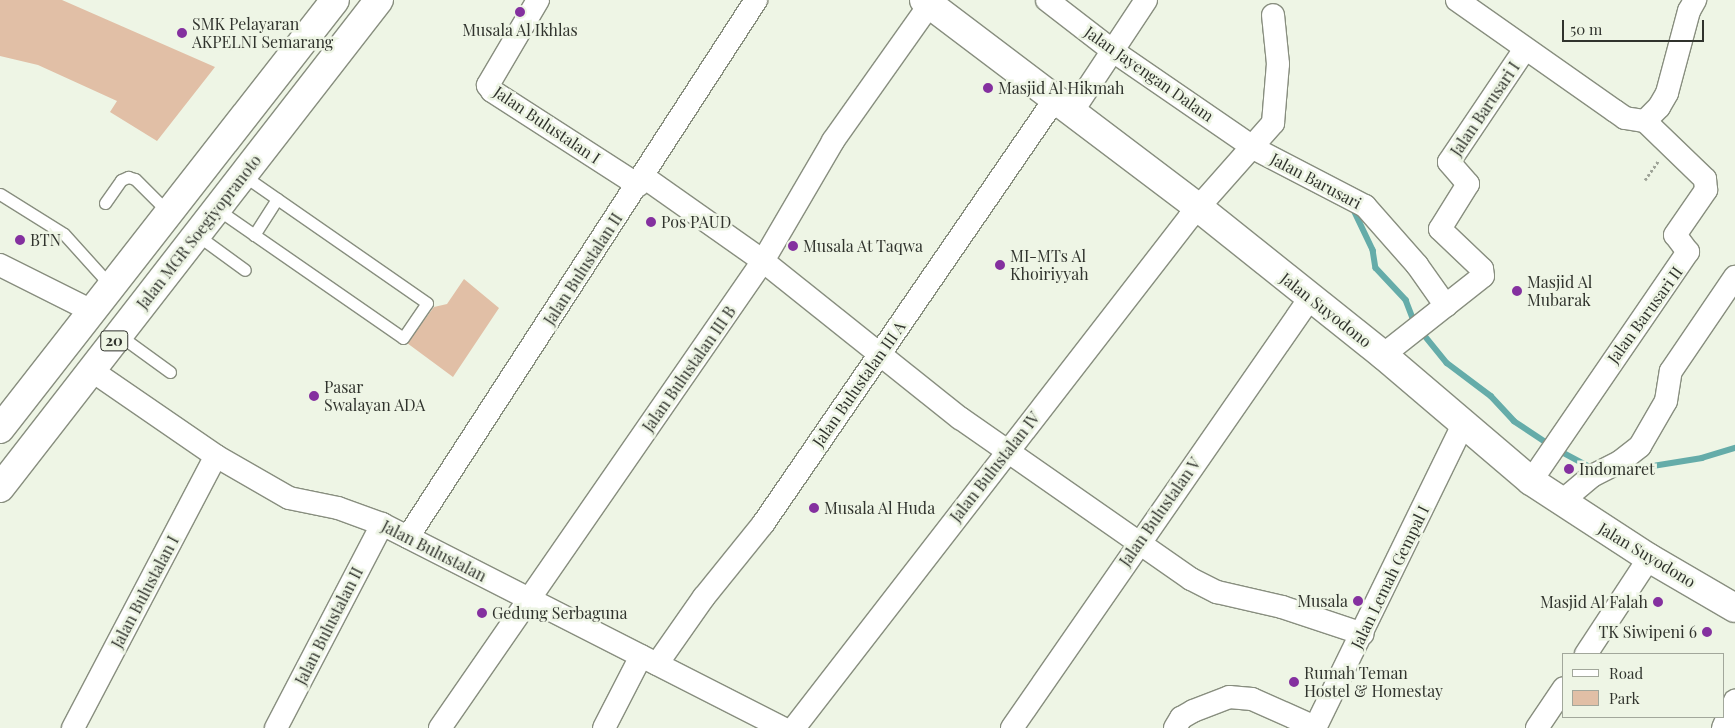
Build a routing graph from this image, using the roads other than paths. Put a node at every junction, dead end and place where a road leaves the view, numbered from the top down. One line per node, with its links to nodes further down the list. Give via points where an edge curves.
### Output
1 (335, 0): 23 (main road, 20)
2 (379, 0): 16 (main road, Jalan MGR Soegiyopranoto / 20)
3 (538, 0): 17 (street, Jalan Bulustalan I, via 488,85 492,91)
4 (756, 0): 17 (street, Jalan Bulustalan II)
5 (1047, 0): 12 (street, Jalan Jayengan Dalam)
6 (1146, 0): 12 (street, Jalan Bulustalan III A)
7 (1456, 0): 11 (street, Jalan Barusari I)
8 (1695, 0): 14 (street, via 1689,11 1667,93 1659,107)
9 (927, 2): 13 (main road, Jalan Suyodono); 26 (street, Jalan Bulustalan III B, via 833,141)
10 (1274, 15): 15 (street, via 1278,64 1274,117)
11 (1526, 50): 14 (street, Jalan Barusari I, via 1625,118); 32 (street, Jalan Barusari I, via 1449,162 1468,184 1440,229 1484,272)
12 (1113, 51): 13 (street, Jalan Bulustalan III A); 15 (street, Jalan Jayengan Dalam)
13 (1063, 105): 21 (main road, Jalan Suyodono); 35 (street, Jalan Bulustalan III A)
14 (1644, 121): 43 (street, Jalan Barusari II, via 1705,178 1706,190 1675,235 1687,248 1686,257)
15 (1257, 141): 21 (street, Jalan Barusari); 32 (street, Jalan Barusari, via 1376,216)
16 (243, 175): 19 (lane); 22 (main road, Jalan MGR Soegiyopranoto / 20)
17 (641, 181): 26 (street); 47 (street, Jalan Bulustalan II)
18 (0, 194): 29 (lane, via 64,234)
19 (278, 199): 25 (lane); 25 (lane, via 427,303 403,338)
20 (105, 203): 23 (lane, via 121,180 128,177 135,179)
21 (1199, 208): 31 (main road, Jalan Suyodono); 41 (street, Jalan Bulustalan IV)
22 (217, 209): 24 (main road, Jalan MGR Soegiyopranoto / 20); 25 (lane)
23 (169, 213): 29 (main road, 20)
24 (197, 235): 28 (lane); 34 (main road, Jalan MGR Soegiyopranoto / 20)
25 (254, 235)
26 (763, 261): 35 (street); 50 (street, Jalan Bulustalan III B)
27 (0, 265): 33 (street)
28 (245, 270)
29 (111, 287): 33 (main road, 20)
30 (1731, 291): 45 (street, via 1671,371 1666,401 1640,446 1621,461 1598,472)
31 (1310, 298): 36 (main road, Jalan Suyodono); 48 (street, Jalan Bulustalan V)
32 (1446, 306): 36 (street, Jalan Barusari I)
33 (92, 311): 40 (main road, 20)
34 (119, 335): 37 (main road, Jalan MGR Soegiyopranoto / 20); 38 (lane)
35 (880, 354): 41 (street); 54 (street, Jalan Bulustalan III A, via 763,524)
36 (1382, 354): 39 (main road, Jalan Suyodono)
37 (91, 370): 42 (street, Jalan Bulustalan); 44 (main road, Jalan MGR Soegiyopranoto / 20)
38 (170, 372)
39 (1463, 425): 43 (main road, Jalan Suyodono); 52 (street, Jalan Lemah Gempal I)
40 (0, 429)
41 (1008, 452): 48 (street); 63 (street, Jalan Bulustalan IV)
42 (216, 456): 46 (street, Jalan Bulustalan, via 288,498 338,508); 58 (street, Jalan Bulustalan I)
43 (1531, 481): 45 (main road, Jalan Suyodono)
44 (0, 488)
45 (1561, 502): 49 (main road, Jalan Suyodono)
46 (382, 524): 47 (street, Jalan Bulustalan); 59 (street, Jalan Bulustalan II)
47 (408, 537): 50 (street, Jalan Bulustalan)
48 (1138, 544): 52 (street, via 1217,592 1282,607); 64 (street, Jalan Bulustalan V)
49 (1649, 558): 51 (main road, Jalan Suyodono); 53 (street)
50 (530, 600): 54 (street, Jalan Bulustalan); 60 (street, Jalan Bulustalan III B)
51 (1735, 608)
52 (1363, 634): 57 (street, Jalan Lemah Gempal I)
53 (1587, 653)
54 (649, 660): 61 (street, Jalan Bulustalan III A); 62 (street, Jalan Bulustalan)
55 (1562, 691): 66 (street)
56 (1735, 701): 67 (street)
57 (1315, 727): 65 (street, via 1241,697 1224,698 1202,706 1181,718)
58 (74, 728)
59 (276, 728)
60 (440, 728)
61 (604, 728)
62 (783, 728)
63 (794, 728)
64 (1012, 728)
65 (1175, 728)
66 (1537, 728)
67 (1723, 728)

